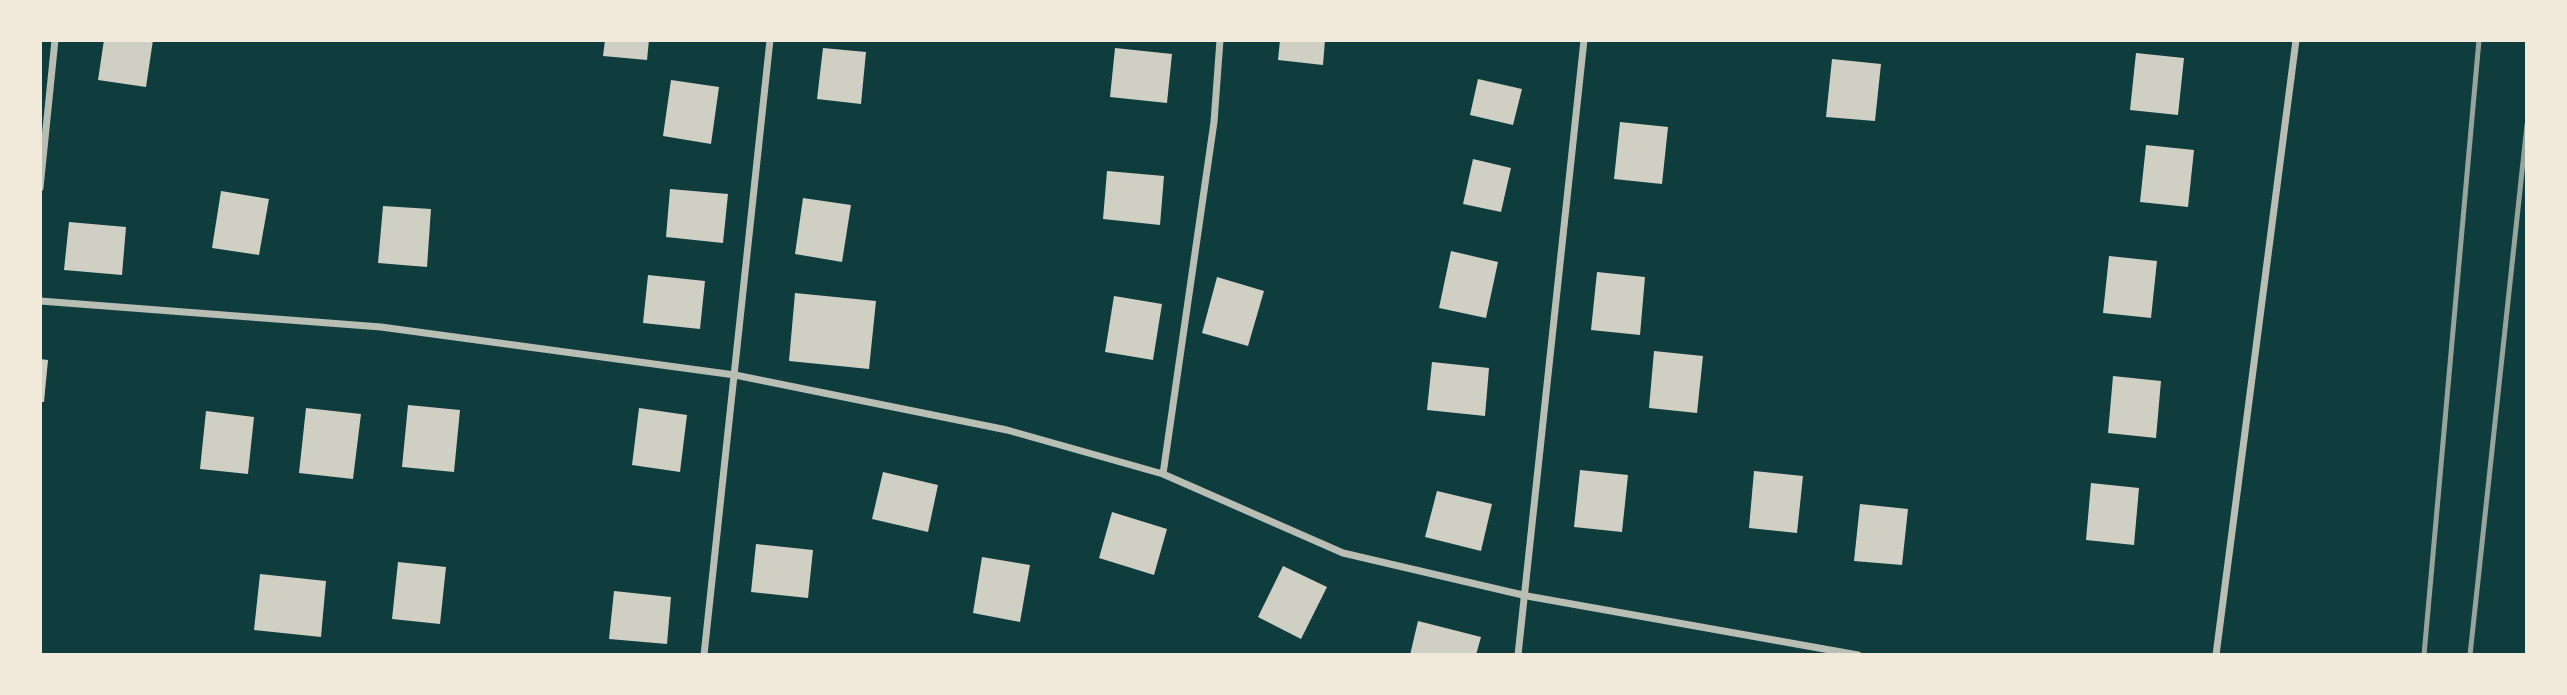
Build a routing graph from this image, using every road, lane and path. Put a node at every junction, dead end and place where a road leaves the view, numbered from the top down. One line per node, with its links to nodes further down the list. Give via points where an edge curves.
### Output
1 (55, 40): 6 (street)
2 (770, 40): 8 (street)
3 (1220, 40): 9 (street, via 1214,122)
4 (1584, 40): 10 (street)
5 (2295, 40): 14 (street)
6 (40, 188)
7 (40, 301): 8 (street, via 382,327)
8 (735, 375): 9 (street, via 1007,430); 11 (street)
9 (1163, 474): 10 (street, via 1343,553)
10 (1527, 596): 12 (street); 13 (street)
11 (704, 655)
12 (1518, 655)
13 (1858, 655)
14 (2216, 655)

